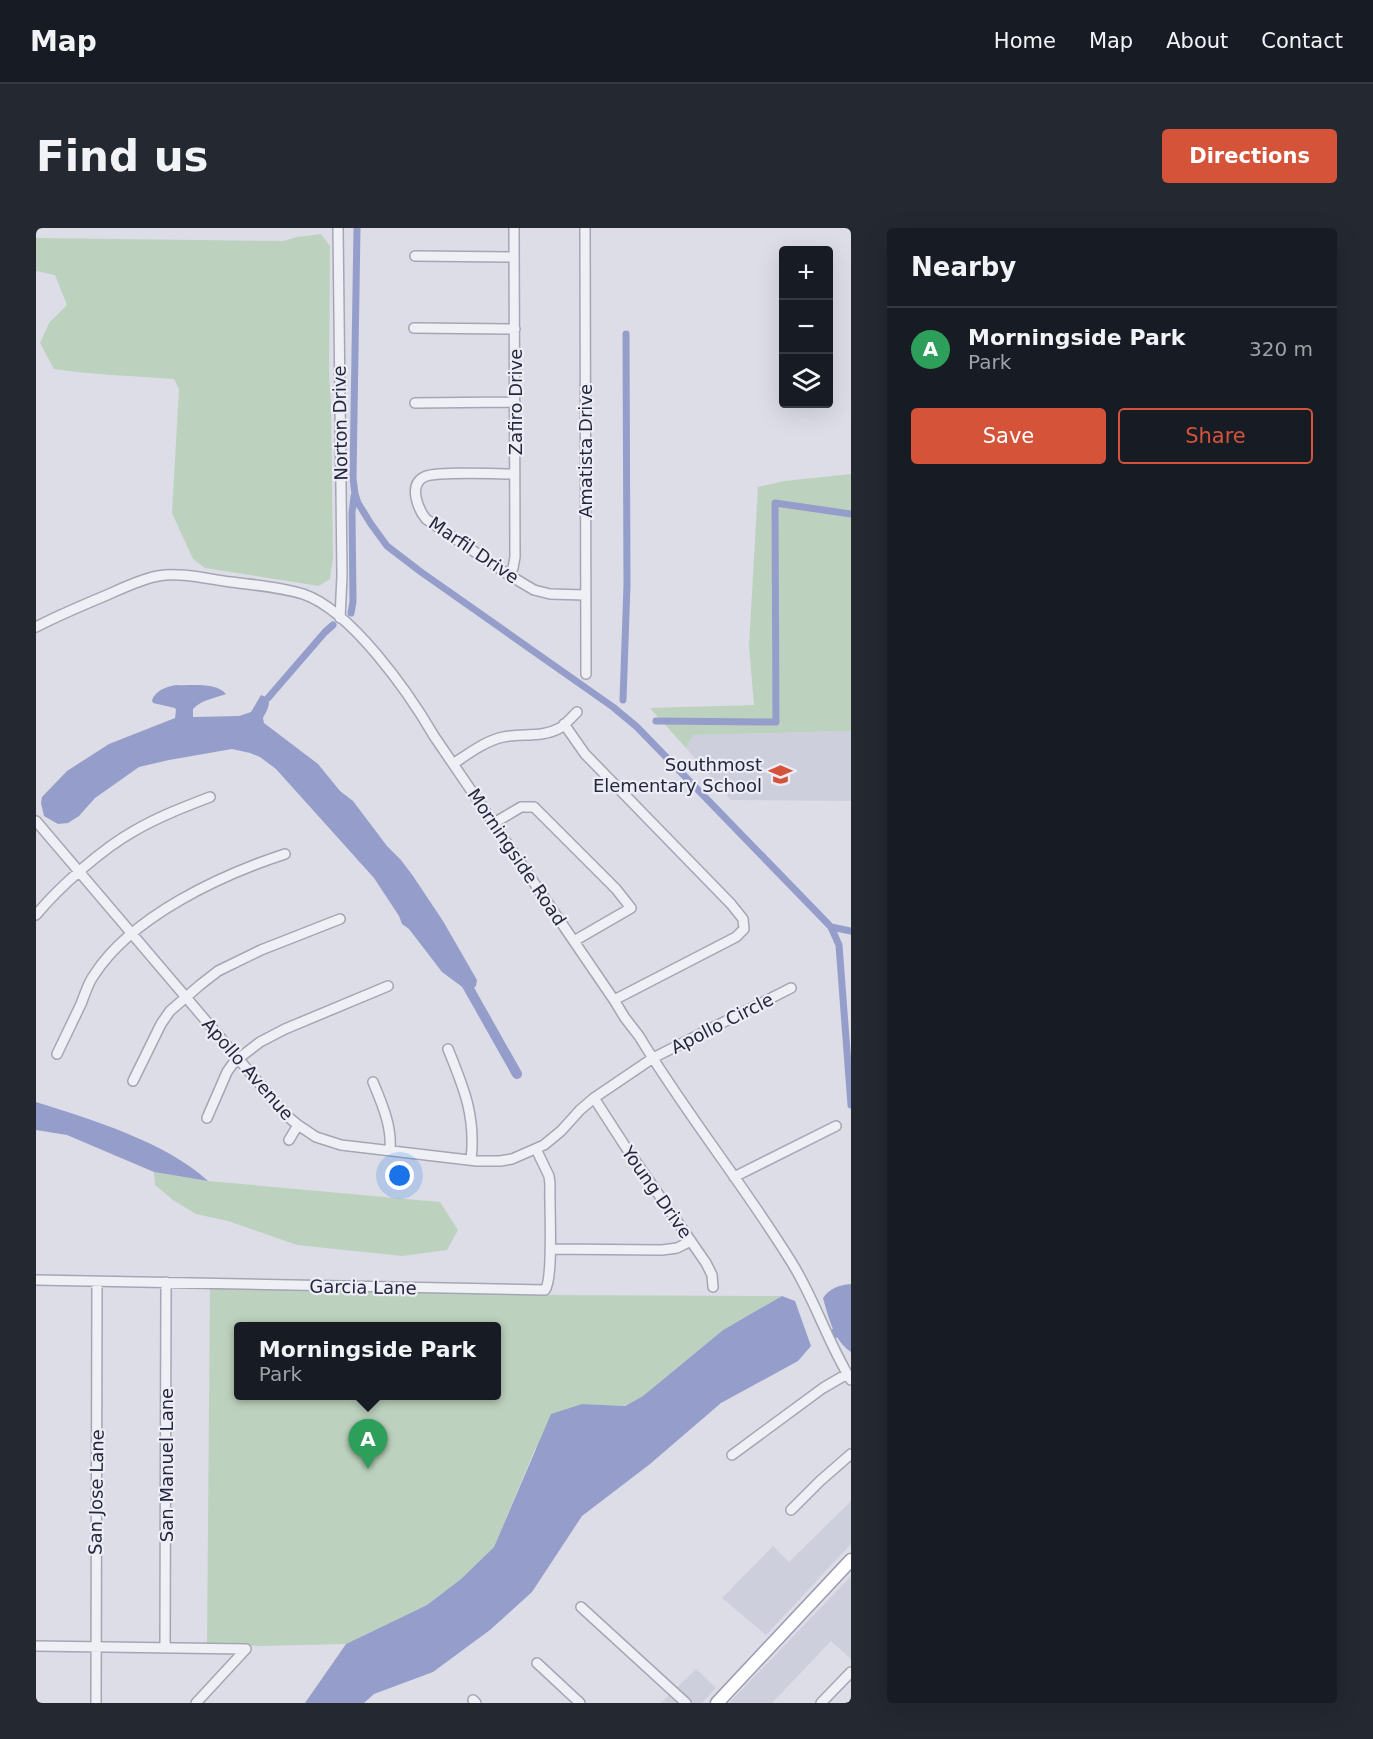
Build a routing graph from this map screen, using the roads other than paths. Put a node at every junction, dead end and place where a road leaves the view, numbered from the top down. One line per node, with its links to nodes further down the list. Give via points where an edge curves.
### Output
1 (338, 228): 13 (street, Norton Drive)
2 (514, 228): 5 (street, Zafiro Drive)
3 (585, 228): 12 (street, Amatista Drive)
4 (415, 256): 5 (street)
5 (514, 257): 7 (street, Zafiro Drive)
6 (414, 328): 7 (street)
7 (515, 329): 8 (street, Zafiro Drive)
8 (515, 402): 9 (street); 10 (street, Zafiro Drive)
9 (415, 403)
10 (515, 474): 11 (street, Zafiro Drive, via 515,556); 11 (street, Marfil Drive, via 425,476 416,492 426,519)
11 (509, 575): 12 (street, Marfil Drive, via 542,592)
12 (585, 595): 15 (street, Amatista Drive)
13 (340, 618): 14 (street, Morningside Road, via 303,594 166,575 121,589); 18 (street, Morningside Road, via 382,660)
14 (36, 627)
15 (586, 674)
16 (577, 712): 17 (street)
17 (564, 724): 18 (street, via 547,733 494,740); 31 (street, via 585,754 743,919 744,929 736,937)
18 (453, 764): 21 (street, Morningside Road)
19 (210, 797): 23 (street, via 131,833)
20 (36, 821): 23 (street, Apollo Avenue)
21 (494, 823): 27 (street, Morningside Road); 27 (street, via 521,807 534,807 631,908)
22 (285, 854): 26 (street, via 194,892)
23 (80, 872): 24 (street); 26 (street, Apollo Avenue)
24 (36, 915)
25 (340, 919): 30 (street, via 218,971)
26 (132, 934): 30 (street, Apollo Avenue); 33 (street, via 93,976)
27 (574, 941): 31 (street, Morningside Road)
28 (388, 986): 34 (street, via 285,1029)
29 (791, 988): 35 (street, Apollo Circle)
30 (186, 997): 34 (street, Apollo Avenue); 36 (street, via 161,1024)
31 (614, 1000): 35 (street, Morningside Road)
32 (448, 1049): 45 (street, via 472,1120)
33 (57, 1054)
34 (238, 1058): 39 (street, via 227,1072); 40 (street, Apollo Avenue)
35 (653, 1058): 38 (street, Apollo Avenue); 46 (street, Morningside Road)
36 (133, 1081)
37 (373, 1082): 44 (street, via 388,1124)
38 (594, 1098): 43 (street, Apollo Avenue, via 554,1138); 47 (street, Young Drive)
39 (207, 1118)
40 (298, 1125): 42 (street); 44 (street, Apollo Avenue, via 316,1137 341,1145)
41 (836, 1126): 46 (street)
42 (289, 1140)
43 (536, 1149): 45 (street, Apollo Avenue, via 500,1161); 48 (street, Garcia Lane, via 549,1176)
44 (390, 1150): 45 (street, Apollo Avenue)
45 (471, 1160)
46 (734, 1177): 53 (street, Morningside Road, via 794,1266)
47 (691, 1241): 48 (street, via 662,1250); 52 (street, Young Drive, via 712,1275)
48 (550, 1249): 51 (street, Garcia Lane, via 548,1285 537,1291)
49 (36, 1280): 50 (street, Garcia Lane)
50 (98, 1282): 51 (street, Garcia Lane); 60 (street, San Jose Lane)
51 (166, 1282): 61 (street, San Manuel Lane)
52 (713, 1287)
53 (849, 1377): 55 (street, via 823,1388)
54 (851, 1454): 56 (street)
55 (732, 1455)
56 (791, 1510)
57 (851, 1560): 68 (main road)
58 (581, 1608): 67 (street)
59 (36, 1646): 60 (street)
60 (96, 1648): 61 (street); 64 (street, San Jose Lane)
61 (165, 1648): 65 (street, via 246,1649)
62 (537, 1663): 66 (street)
63 (849, 1678): 69 (street)
64 (96, 1703)
65 (196, 1703)
66 (579, 1703)
67 (686, 1703)
68 (717, 1703)
69 (821, 1703)

